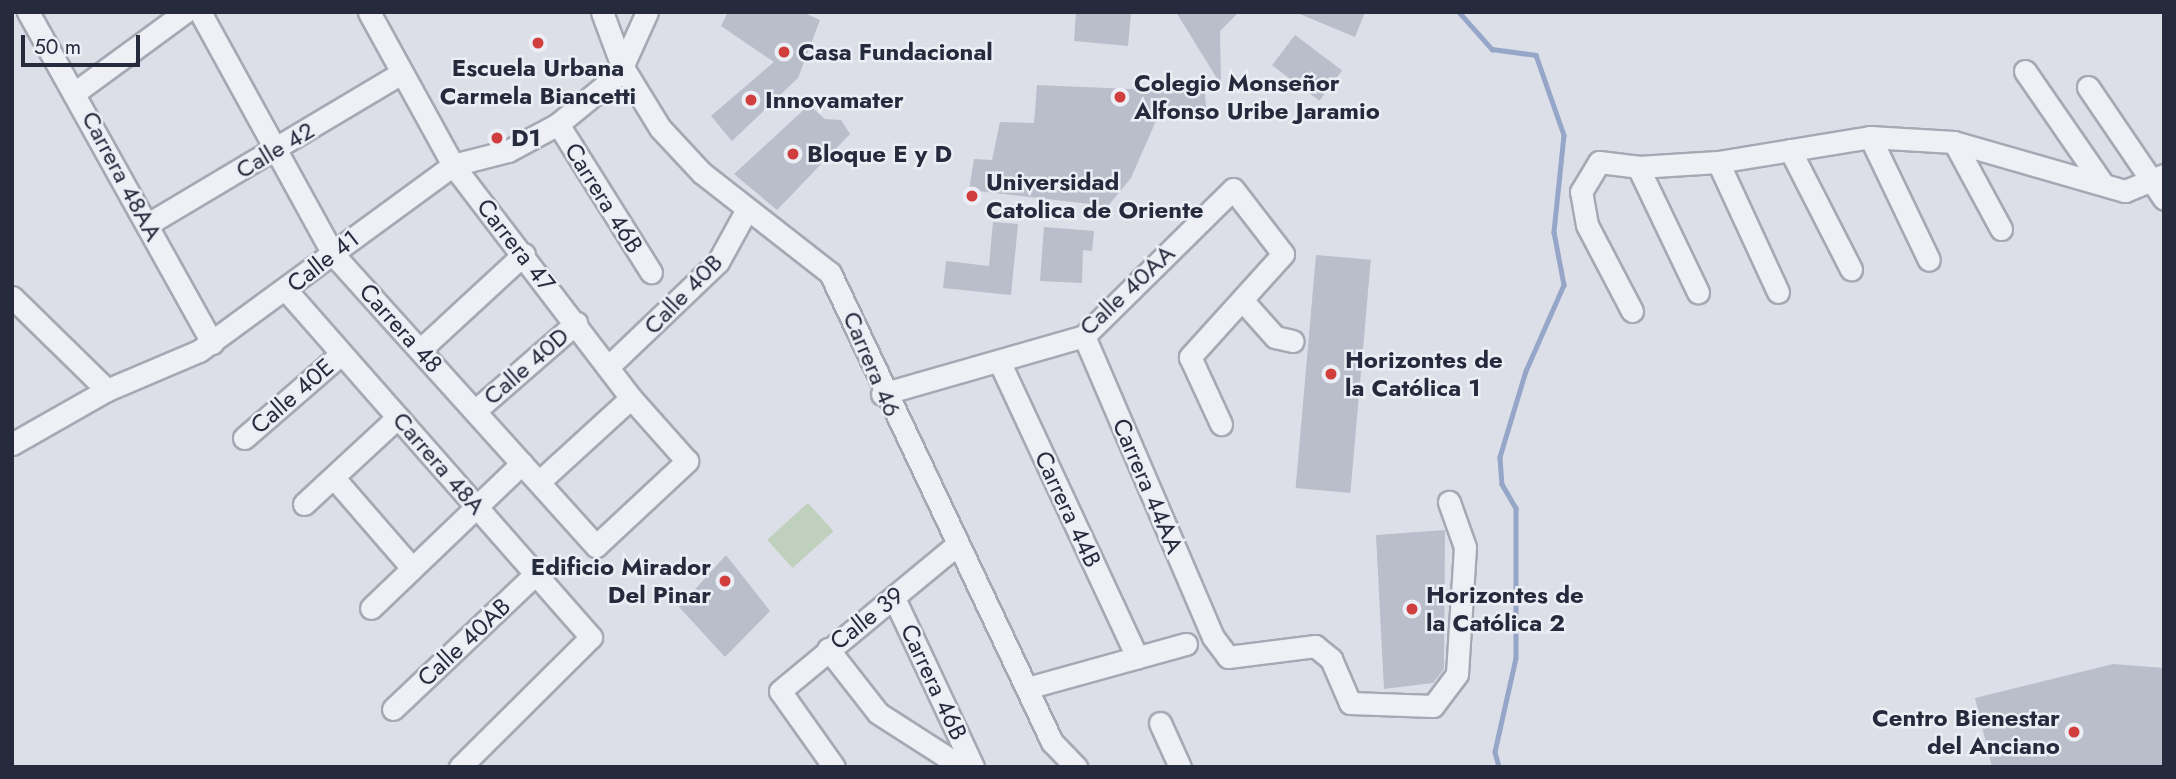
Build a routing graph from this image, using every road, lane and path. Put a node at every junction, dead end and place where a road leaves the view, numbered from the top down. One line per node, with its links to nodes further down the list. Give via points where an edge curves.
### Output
1 (28, 12): 11 (street, Carrera 48AA)
2 (185, 12): 11 (street)
3 (200, 12): 16 (street, Carrera 48)
4 (369, 12): 9 (street, Carrera 47)
5 (602, 12): 7 (street, Carrera 46)
6 (647, 12): 7 (street, Calle 41)
7 (622, 66): 12 (street, Calle 41, via 609,85); 22 (street, Carrera 46, via 660,128)
8 (2025, 71): 20 (street)
9 (400, 74): 16 (street, Calle 42); 18 (street, Carrera 47)
10 (2088, 87): 21 (street)
11 (76, 91): 23 (street, Carrera 48AA)
12 (558, 124): 18 (street, Calle 41, via 508,151); 29 (street, Carrera 46B)
13 (1870, 137): 14 (street); 15 (street); 27 (street)
14 (1954, 142): 20 (street); 24 (street)
15 (1790, 150): 17 (street); 28 (street)
16 (275, 151): 23 (street, Calle 42); 25 (street, Carrera 48)
17 (1718, 162): 19 (street); 32 (street)
18 (453, 165): 25 (street, Calle 41); 26 (street, Carrera 47)
19 (1638, 167): 31 (street); 35 (street, via 1599,162 1581,192 1587,225)
20 (2103, 184): 21 (street, via 2125,191)
21 (2160, 186)
22 (746, 211): 43 (street, Calle 40B, via 718,262); 45 (street, Carrera 46, via 830,273)
23 (148, 224): 39 (street, Carrera 48AA)
24 (2001, 229)
25 (333, 254): 30 (street, Calle 41); 40 (street, Carrera 48)
26 (524, 254): 36 (street, Carrera 47); 40 (street)
27 (1929, 260)
28 (1851, 269)
29 (651, 272)
30 (286, 290): 39 (street, Calle 41); 41 (street, Carrera 48A)
31 (1698, 292)
32 (1778, 292)
33 (12, 297): 44 (street)
34 (1242, 300): 37 (street, Calle 40AA, via 1283,254 1233,189); 38 (street, via 1275,337); 49 (street, via 1190,357)
35 (1632, 311)
36 (576, 323): 43 (street, Carrera 47); 47 (street, Calle 40D)
37 (1084, 336): 42 (street, Calle 40AA); 55 (street, Carrera 44AA, via 1223,654 1236,659 1315,646 1331,659 1350,703 1361,708 1433,706 1457,674 1465,547)
38 (1293, 341)
39 (212, 342): 44 (street, Calle 41)
40 (421, 349): 47 (street, Carrera 48)
41 (341, 354): 48 (street, Carrera 48A); 50 (street, Calle 40E)
42 (999, 361): 45 (street, Calle 40AA, via 929,375); 66 (street, Carrera 44B)
43 (608, 367): 46 (street, Carrera 47)
44 (107, 390): 51 (street, Calle 41)
45 (883, 394): 59 (street, Carrera 46)
46 (631, 398): 54 (street); 58 (street, Carrera 47, via 687,461)
47 (476, 410): 52 (street, Carrera 48)
48 (398, 417): 53 (street); 57 (street, Carrera 48A)
49 (1221, 424)
50 (244, 438)
51 (12, 444)
52 (523, 463): 54 (street, Carrera 48); 57 (street)
53 (334, 478): 56 (street); 60 (street)
54 (540, 481): 58 (street, Carrera 48)
55 (1449, 502)
56 (304, 504)
57 (479, 508): 60 (street); 61 (street, Carrera 48A)
58 (596, 546)
59 (955, 546): 62 (street, Calle 39); 67 (street, Carrera 46)
60 (412, 568): 63 (street)
61 (534, 575): 68 (street, Calle 40AB); 70 (street, Carrera 48A, via 591,637)
62 (894, 598): 65 (street, Calle 39); 73 (street, Carrera 46B)
63 (371, 608)
64 (1186, 644): 66 (street)
65 (828, 649): 71 (street, Calle 39, via 780,691); 72 (street, via 878,713)
66 (1137, 657): 67 (street)
67 (1027, 688): 74 (street, Carrera 46, via 1052,742)
68 (393, 709)
69 (1160, 723): 75 (street)
70 (460, 767)
71 (834, 767)
72 (962, 767)
73 (974, 767)
74 (1076, 767)
75 (1180, 767)

